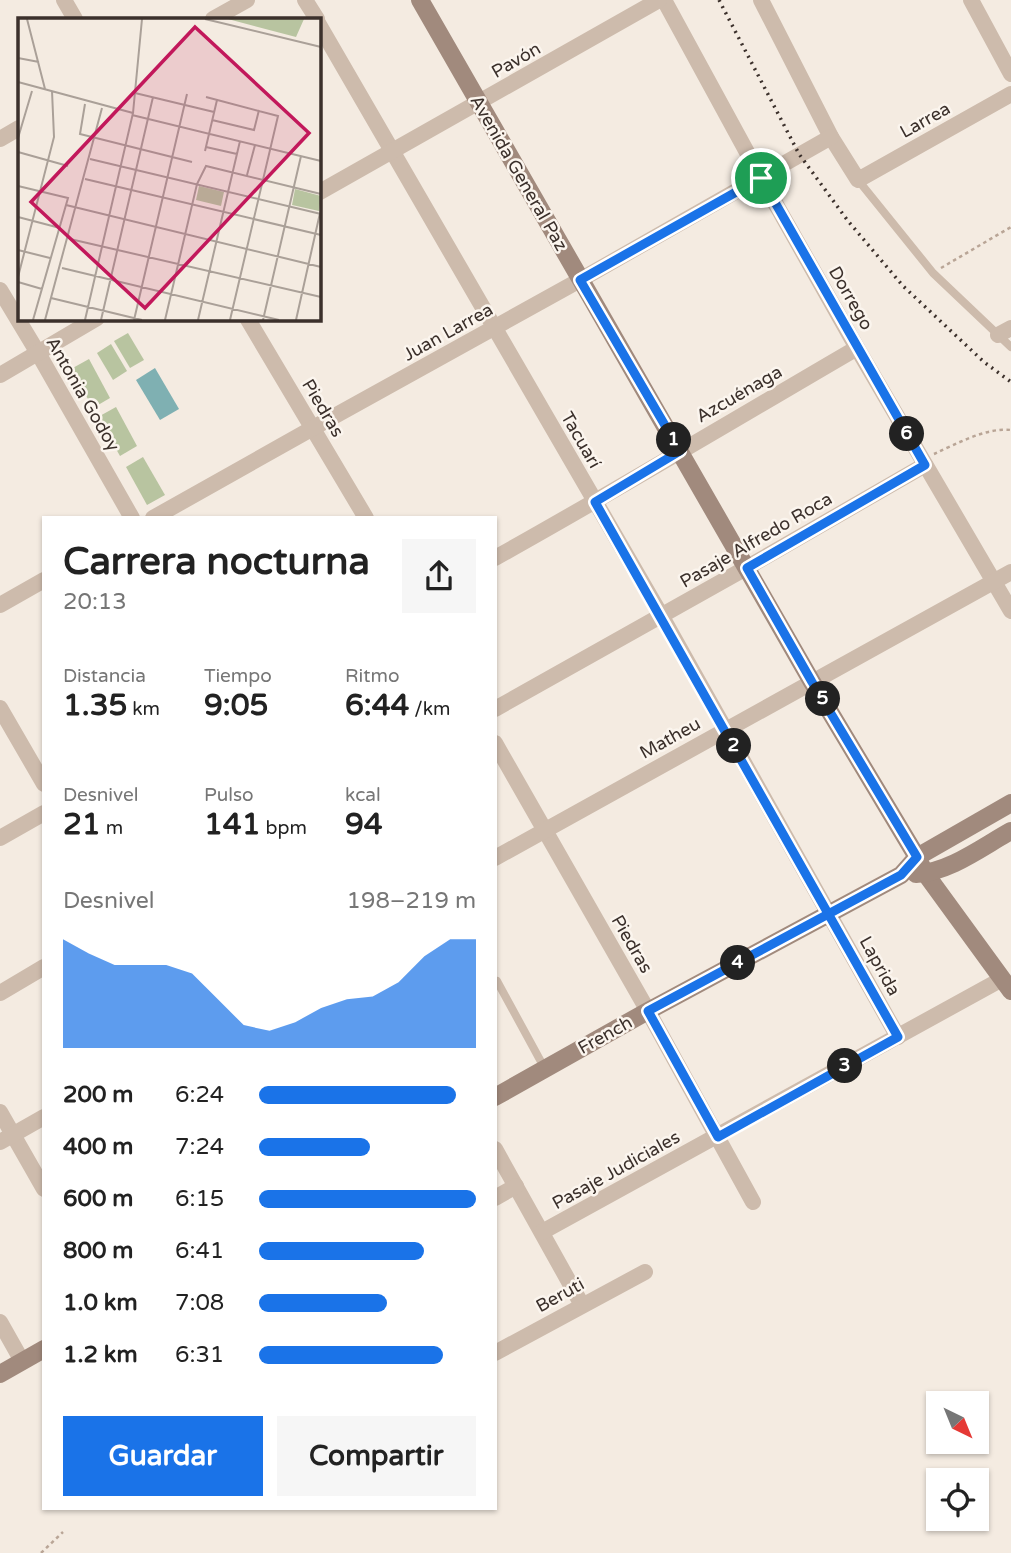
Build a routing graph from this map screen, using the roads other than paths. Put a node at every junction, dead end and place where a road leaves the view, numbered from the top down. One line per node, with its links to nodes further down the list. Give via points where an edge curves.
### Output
1 (64, 0): 8 (street)
2 (247, 0): 9 (street)
3 (305, 0): 10 (street, Tacuarí)
4 (420, 0): 14 (main road, Avenida General Paz)
5 (661, 0): 14 (street, Pavón); 19 (street, Dorrego)
6 (762, 0): 16 (street)
7 (974, 1): 12 (street)
8 (74, 18)
9 (214, 18)
10 (316, 18)
11 (320, 24): 18 (street, Tacuarí)
12 (1011, 74)
13 (1011, 94): 20 (street, Larrea)
14 (480, 103): 18 (street, Pavón); 22 (main road, Avenida General Paz)
15 (18, 129): 17 (street)
16 (831, 137): 19 (street); 20 (street)
17 (0, 139)
18 (394, 152): 21 (street, Pavón); 28 (street, Tacuarí)
19 (761, 178): 22 (street, Juan Larrea); 31 (street, Dorrego)
20 (858, 180): 29 (lane, via 933,273)
21 (320, 192)
22 (580, 280): 28 (street, Juan Larrea); 35 (main road, Avenida General Paz)
23 (0, 290): 25 (street, Antonia Godoy)
24 (18, 320): 32 (street, Antonia Godoy)
25 (18, 320)
26 (94, 320): 32 (street)
27 (248, 320): 34 (street, Piedras)
28 (494, 328): 34 (street, Juan Larrea); 37 (street, Tacuarí)
29 (1004, 332): 30 (lane)
30 (1011, 347)
31 (857, 348): 35 (street, Azcuénaga); 36 (street, Dorrego)
32 (38, 353): 33 (street); 38 (street, Antonia Godoy)
33 (0, 375)
34 (313, 428): 39 (street, Juan Larrea); 40 (street, Piedras)
35 (680, 451): 37 (street, Azcuénaga); 42 (main road, Avenida General Paz)
36 (923, 463): 42 (street, Pasaje Alfredo Roca); 45 (street, Dorrego)
37 (595, 502): 41 (street, Azcuénaga); 48 (street, Tacuarí)
38 (131, 516)
39 (157, 516)
40 (365, 516)
41 (497, 557)
42 (747, 568): 48 (street, Pasaje Alfredo Roca); 49 (main road, Avenida General Paz)
43 (1011, 572): 45 (street, Matheu)
44 (42, 581): 46 (street)
45 (994, 581): 47 (street, Dorrego); 49 (street, Matheu)
46 (0, 605)
47 (1011, 611)
48 (661, 615): 51 (street, Pasaje Alfredo Roca); 52 (street, Tacuarí)
49 (812, 682): 52 (street, Matheu); 61 (main road, Avenida General Paz)
50 (0, 708): 54 (street)
51 (497, 708)
52 (724, 730): 57 (street, Matheu); 62 (street, Tacuarí)
53 (497, 746): 57 (street, Piedras)
54 (42, 781)
55 (1011, 803): 61 (main road, French)
56 (42, 814): 59 (street)
57 (545, 830): 60 (street, Matheu); 67 (street, Piedras)
58 (1011, 831): 61 (main road, French, via 955,863)
59 (0, 838)
60 (497, 857)
61 (921, 865): 62 (main road, French); 65 (main road, Avenida General Paz)
62 (829, 914): 67 (main road, French); 68 (street, Laprida)
63 (42, 968): 66 (street)
64 (497, 981): 69 (lane)
65 (1006, 985): 68 (street, Pasaje Judiciales)
66 (0, 993)
67 (648, 1011): 69 (main road, French); 73 (street, Piedras)
68 (898, 1037): 73 (street, Pasaje Judiciales)
69 (545, 1069): 70 (main road, French)
70 (497, 1096)
71 (0, 1112): 74 (street)
72 (42, 1118): 74 (street)
73 (718, 1137): 79 (street, Piedras); 80 (street, Pasaje Judiciales)
74 (7, 1139): 76 (street)
75 (497, 1153): 77 (street)
76 (42, 1186)
77 (516, 1186): 78 (street); 80 (street)
78 (497, 1197)
79 (754, 1202)
80 (542, 1232): 82 (street)
81 (645, 1272): 82 (street, Beruti)
82 (582, 1305): 85 (street, Beruti)
83 (0, 1322): 86 (street)
84 (42, 1350): 86 (main road)
85 (497, 1352)
86 (23, 1361): 87 (main road)
87 (0, 1374)

